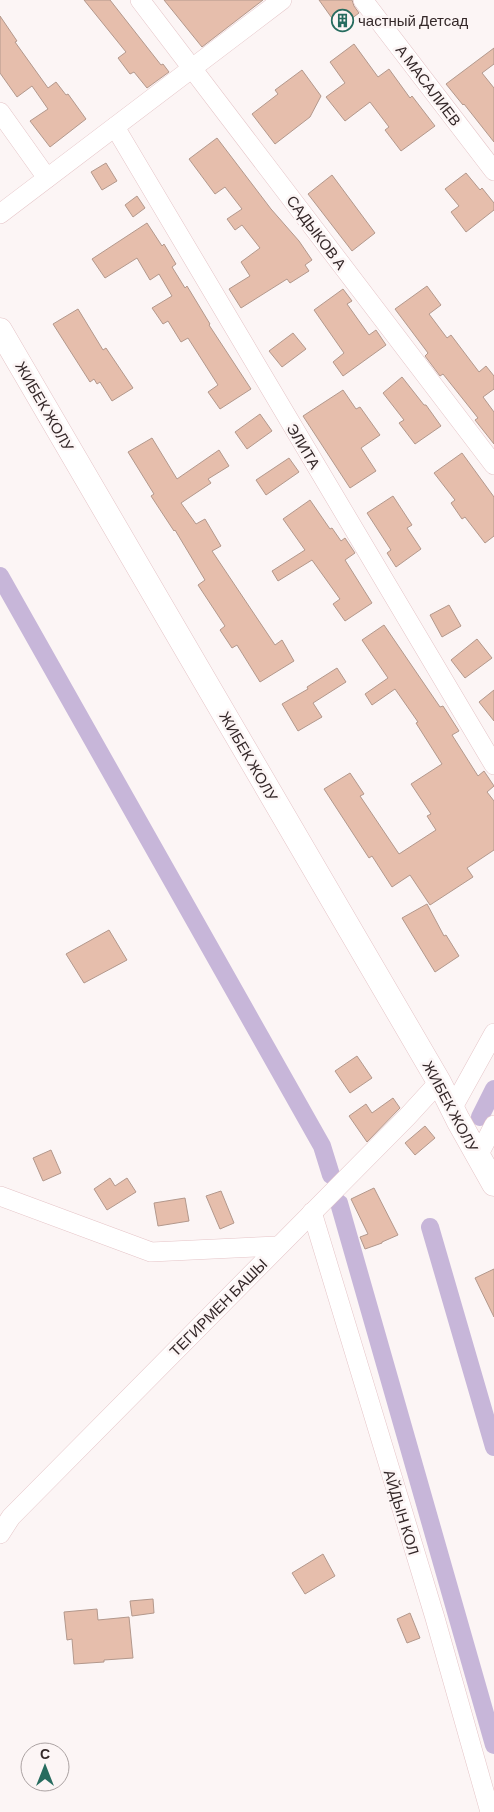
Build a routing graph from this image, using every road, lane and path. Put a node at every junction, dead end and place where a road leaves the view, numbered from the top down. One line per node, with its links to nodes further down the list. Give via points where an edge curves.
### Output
1 (140, 0): 4 (street, САДЫКОВ А)
2 (282, 0): 4 (street)
3 (363, 0): 7 (street, А МАСАЛИЕВ)
4 (193, 68): 6 (street); 11 (street, САДЫКОВ А)
5 (0, 112): 8 (street)
6 (115, 127): 8 (street); 12 (street, ЭЛИТА)
7 (494, 171)
8 (48, 178): 9 (street)
9 (0, 214)
10 (0, 330): 14 (main road, ЖИБЕК ЖОЛУ)
11 (494, 464)
12 (494, 765)
13 (494, 1033): 15 (street)
14 (439, 1082): 15 (main road, ЖИБЕК ЖОЛУ); 20 (street, ТЕГИРМЕН БАШЫ)
15 (452, 1109): 17 (main road, ЖИБЕК ЖОЛУ)
16 (494, 1125): 17 (street)
17 (478, 1156): 18 (main road, ЖИБЕК ЖОЛУ)
18 (494, 1184)
19 (0, 1196): 21 (street, via 151,1252)
20 (312, 1212): 21 (street, ТЕГИРМЕН БАШЫ); 23 (street, АЙДЫН КОЛ)
21 (278, 1246): 22 (street, ТЕГИРМЕН БАШЫ, via 11,1517)
22 (0, 1534)
23 (490, 1812)

